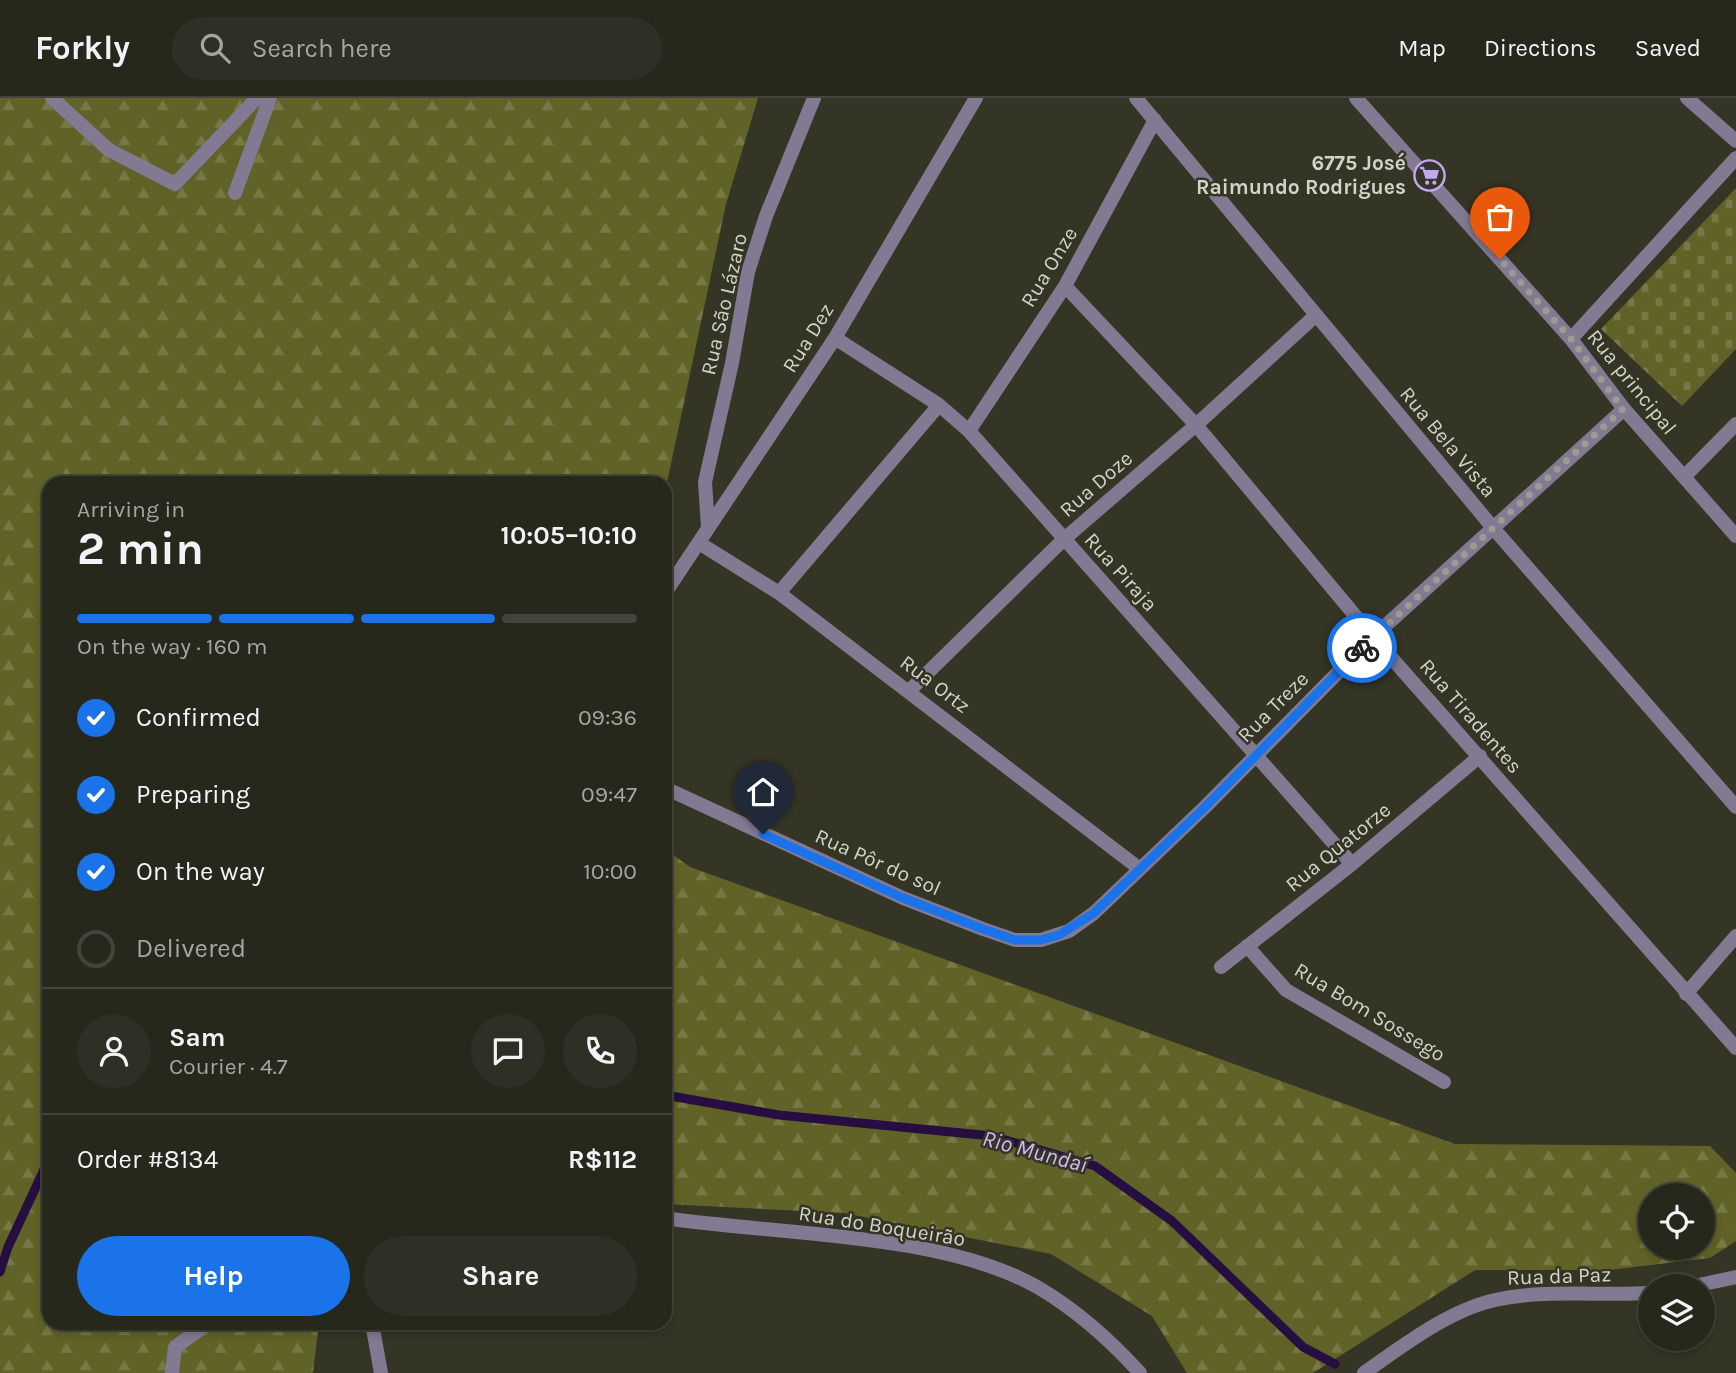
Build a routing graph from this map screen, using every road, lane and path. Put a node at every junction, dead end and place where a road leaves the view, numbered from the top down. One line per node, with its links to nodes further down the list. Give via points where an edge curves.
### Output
1 (52, 98): 2 (street, via 109,150 174,184)
2 (257, 98)
3 (270, 98): 12 (street)
4 (814, 98): 23 (street, Rua São Lázaro, via 748,272 705,482)
5 (976, 98): 15 (street, Rua Dez)
6 (1136, 98): 9 (street, Rua Bela Vista)
7 (1356, 98): 16 (street, Rua principal)
8 (1687, 98): 10 (street)
9 (1155, 120): 13 (street, Rua Onze); 14 (street, Rua Bela Vista)
10 (1736, 141)
11 (1736, 158): 16 (street)
12 (235, 193)
13 (1065, 286): 20 (street, Rua Tiradentes); 21 (street, Rua Onze)
14 (1315, 316): 20 (street, Rua Doze); 24 (street, Rua Bela Vista)
15 (835, 338): 17 (street, Rua Piraja); 23 (street, Rua Dez)
16 (1571, 339): 18 (street, Rua principal)
17 (939, 405): 21 (street, Rua Piraja); 29 (street)
18 (1623, 409): 22 (street, Rua principal); 24 (street, Rua Treze)
19 (1736, 424): 22 (street)
20 (1196, 425): 26 (street, Rua Doze); 30 (street, Rua Tiradentes)
21 (969, 431): 26 (street, Rua Piraja)
22 (1684, 477): 25 (street, Rua principal)
23 (708, 527): 27 (street, Rua Dez)
24 (1494, 529): 30 (street, Rua Treze); 35 (street, Rua Bela Vista)
25 (1736, 536)
26 (1063, 540): 31 (street, Rua Doze); 32 (street, Rua Piraja)
27 (698, 542): 28 (street, Rua Dez); 29 (street, Rua Ortz)
28 (672, 582)
29 (779, 593): 31 (street, Rua Ortz)
30 (1373, 637): 32 (street, Rua Treze); 33 (street, Rua Tiradentes)
31 (910, 690): 37 (street, Rua Ortz)
32 (1257, 753): 36 (street, Rua Piraja); 37 (street, Rua Treze)
33 (1480, 756): 36 (street, Rua Quatorze); 42 (street, Rua Tiradentes)
34 (672, 791): 39 (street, Rua Pôr do sol, via 903,898 1015,940)
35 (1736, 807)
36 (1352, 864): 40 (street, Rua Quatorze)
37 (1140, 869): 39 (street, Rua Treze, via 1081,923)
38 (1736, 936): 42 (street)
39 (1041, 940)
40 (1247, 946): 41 (street, Rua Quatorze); 44 (street, Rua Bom Sossego, via 1286,990)
41 (1221, 967)
42 (1686, 995): 43 (street, Rua Tiradentes)
43 (1736, 1048)
44 (1444, 1082)
45 (672, 1219): 53 (street, Rua do Boqueirão, via 910,1247 979,1263 1037,1287 1071,1310)
46 (1736, 1277): 47 (street)
47 (1715, 1282)
48 (1638, 1294): 54 (street, Rua da Paz, via 1538,1294 1492,1300 1426,1329)
49 (199, 1330): 51 (street, via 176,1347)
50 (373, 1330): 52 (street)
51 (172, 1373)
52 (381, 1373)
53 (1140, 1373)
54 (1364, 1373)

